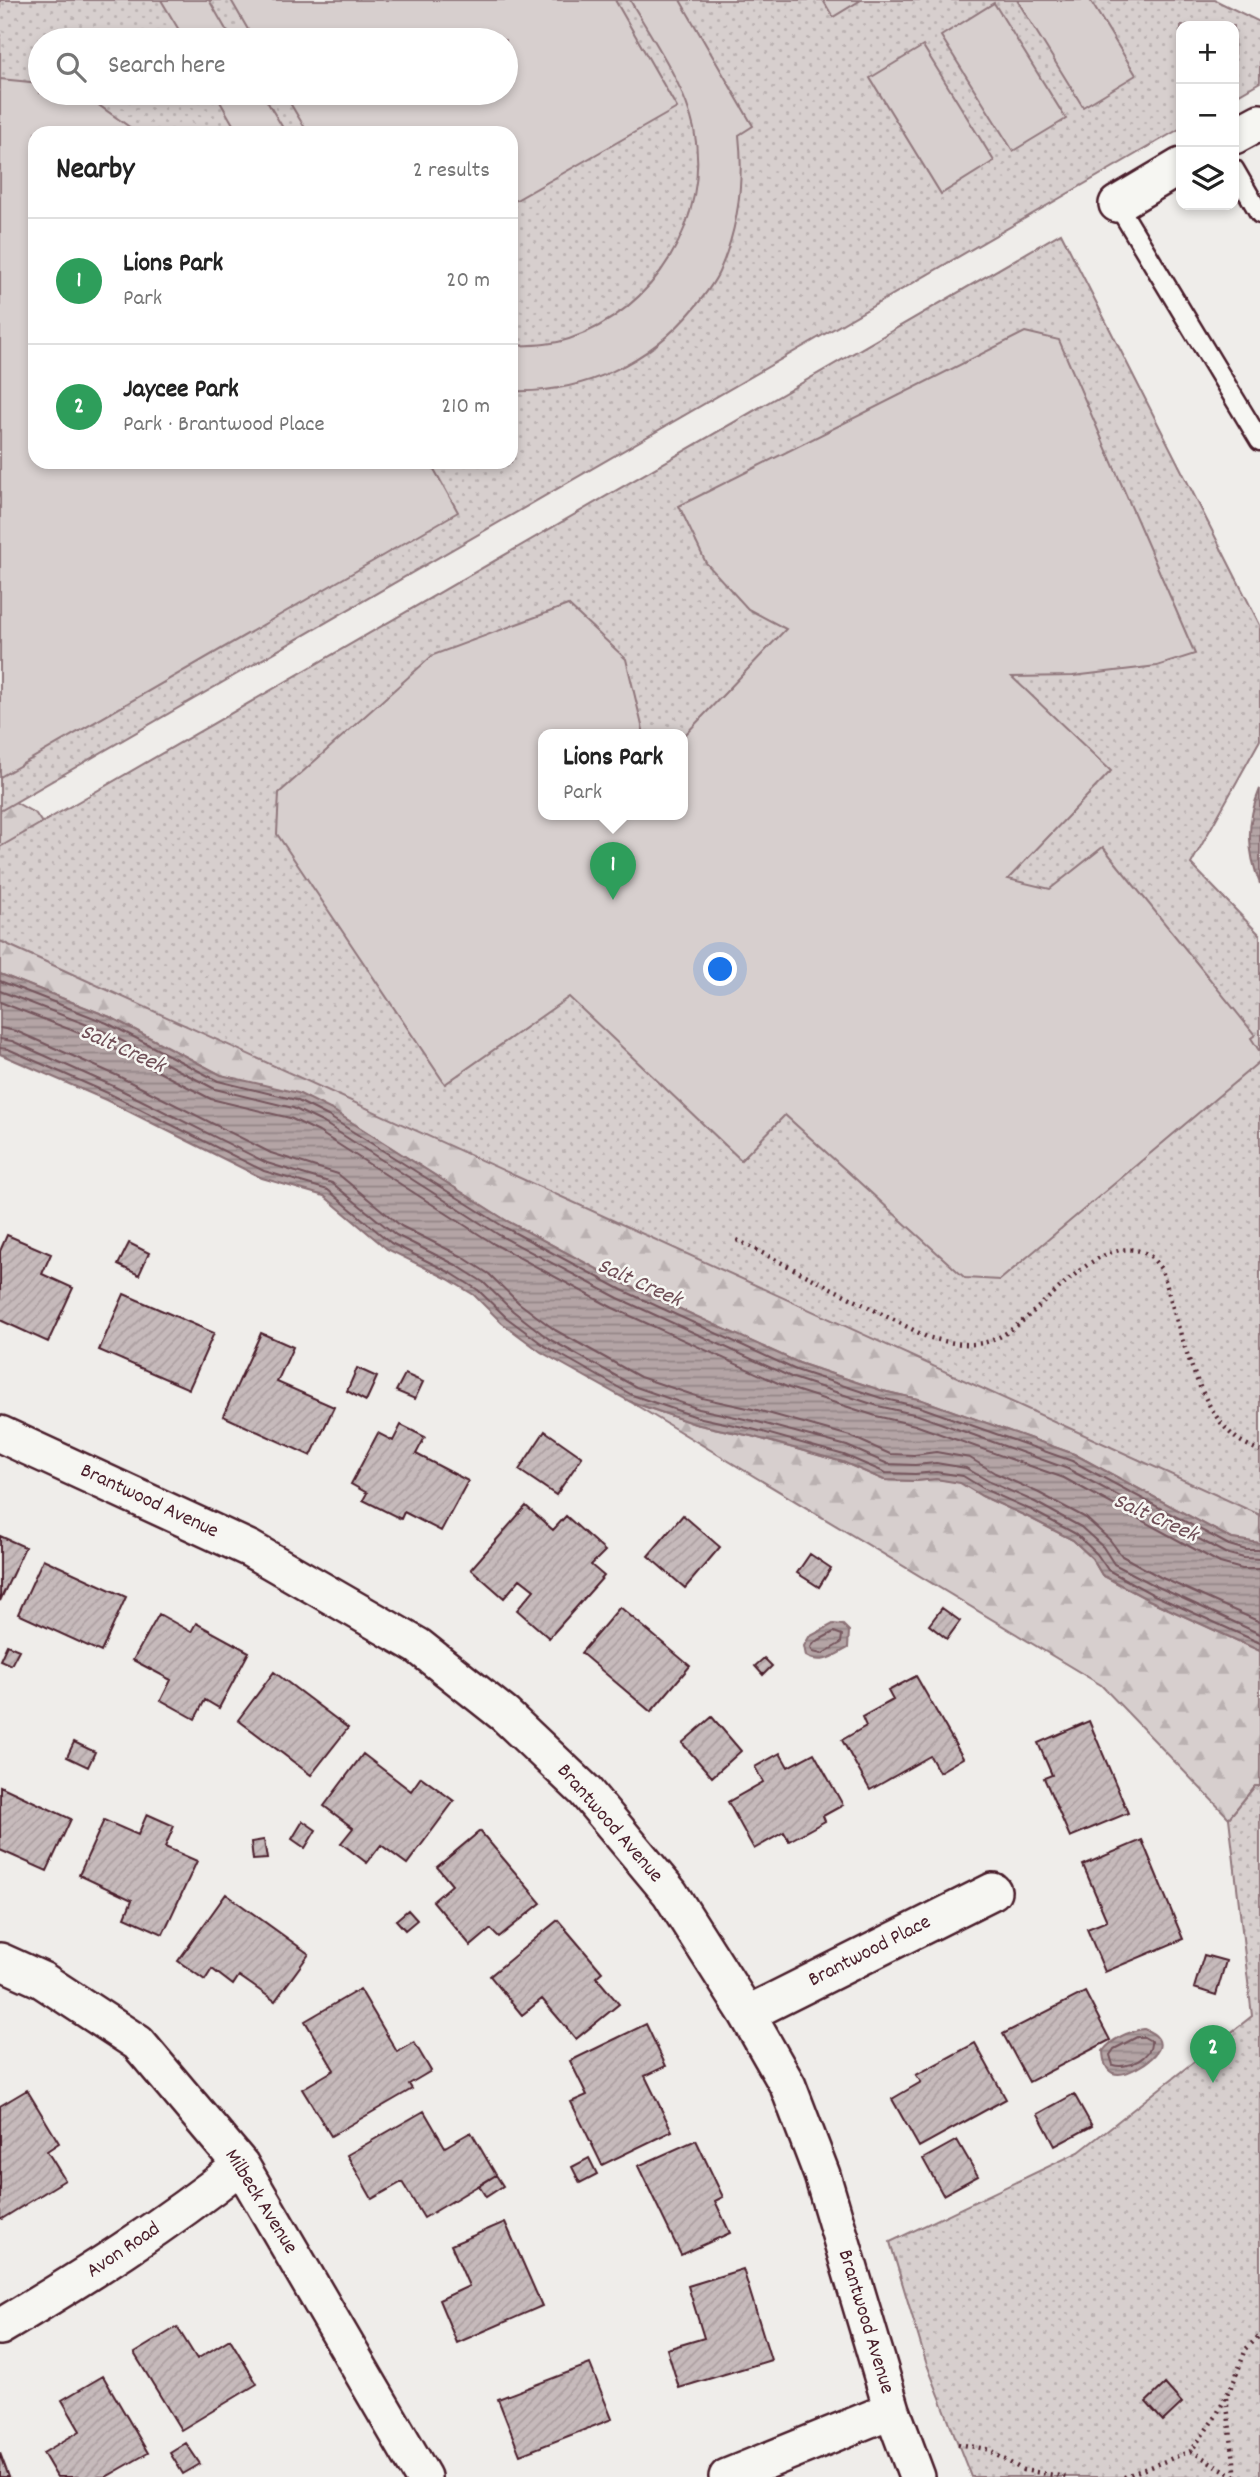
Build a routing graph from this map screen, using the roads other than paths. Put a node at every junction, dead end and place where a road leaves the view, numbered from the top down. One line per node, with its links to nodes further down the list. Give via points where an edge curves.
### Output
1 (1260, 121): 2 (street)
2 (1239, 133)
3 (1176, 169): 5 (street)
4 (1239, 178): 6 (lane)
5 (1117, 204): 7 (lane)
6 (1260, 214)
7 (1260, 442)
8 (0, 1434): 11 (street, Brantwood Avenue, via 250,1549 418,1646 505,1715 585,1791 670,1893)
9 (993, 1891): 11 (street, Brantwood Place)
10 (0, 1961): 12 (street, Milbeck Avenue, via 42,1980 138,2043)
11 (747, 2014): 14 (street, Brantwood Avenue, via 788,2086 822,2175)
12 (241, 2165): 13 (street, Avon Road, via 193,2204 95,2270); 15 (street, Milbeck Avenue)
13 (0, 2327)
14 (892, 2410): 16 (street); 17 (street, Brantwood Avenue)
15 (423, 2477)
16 (727, 2477)
17 (917, 2477)

